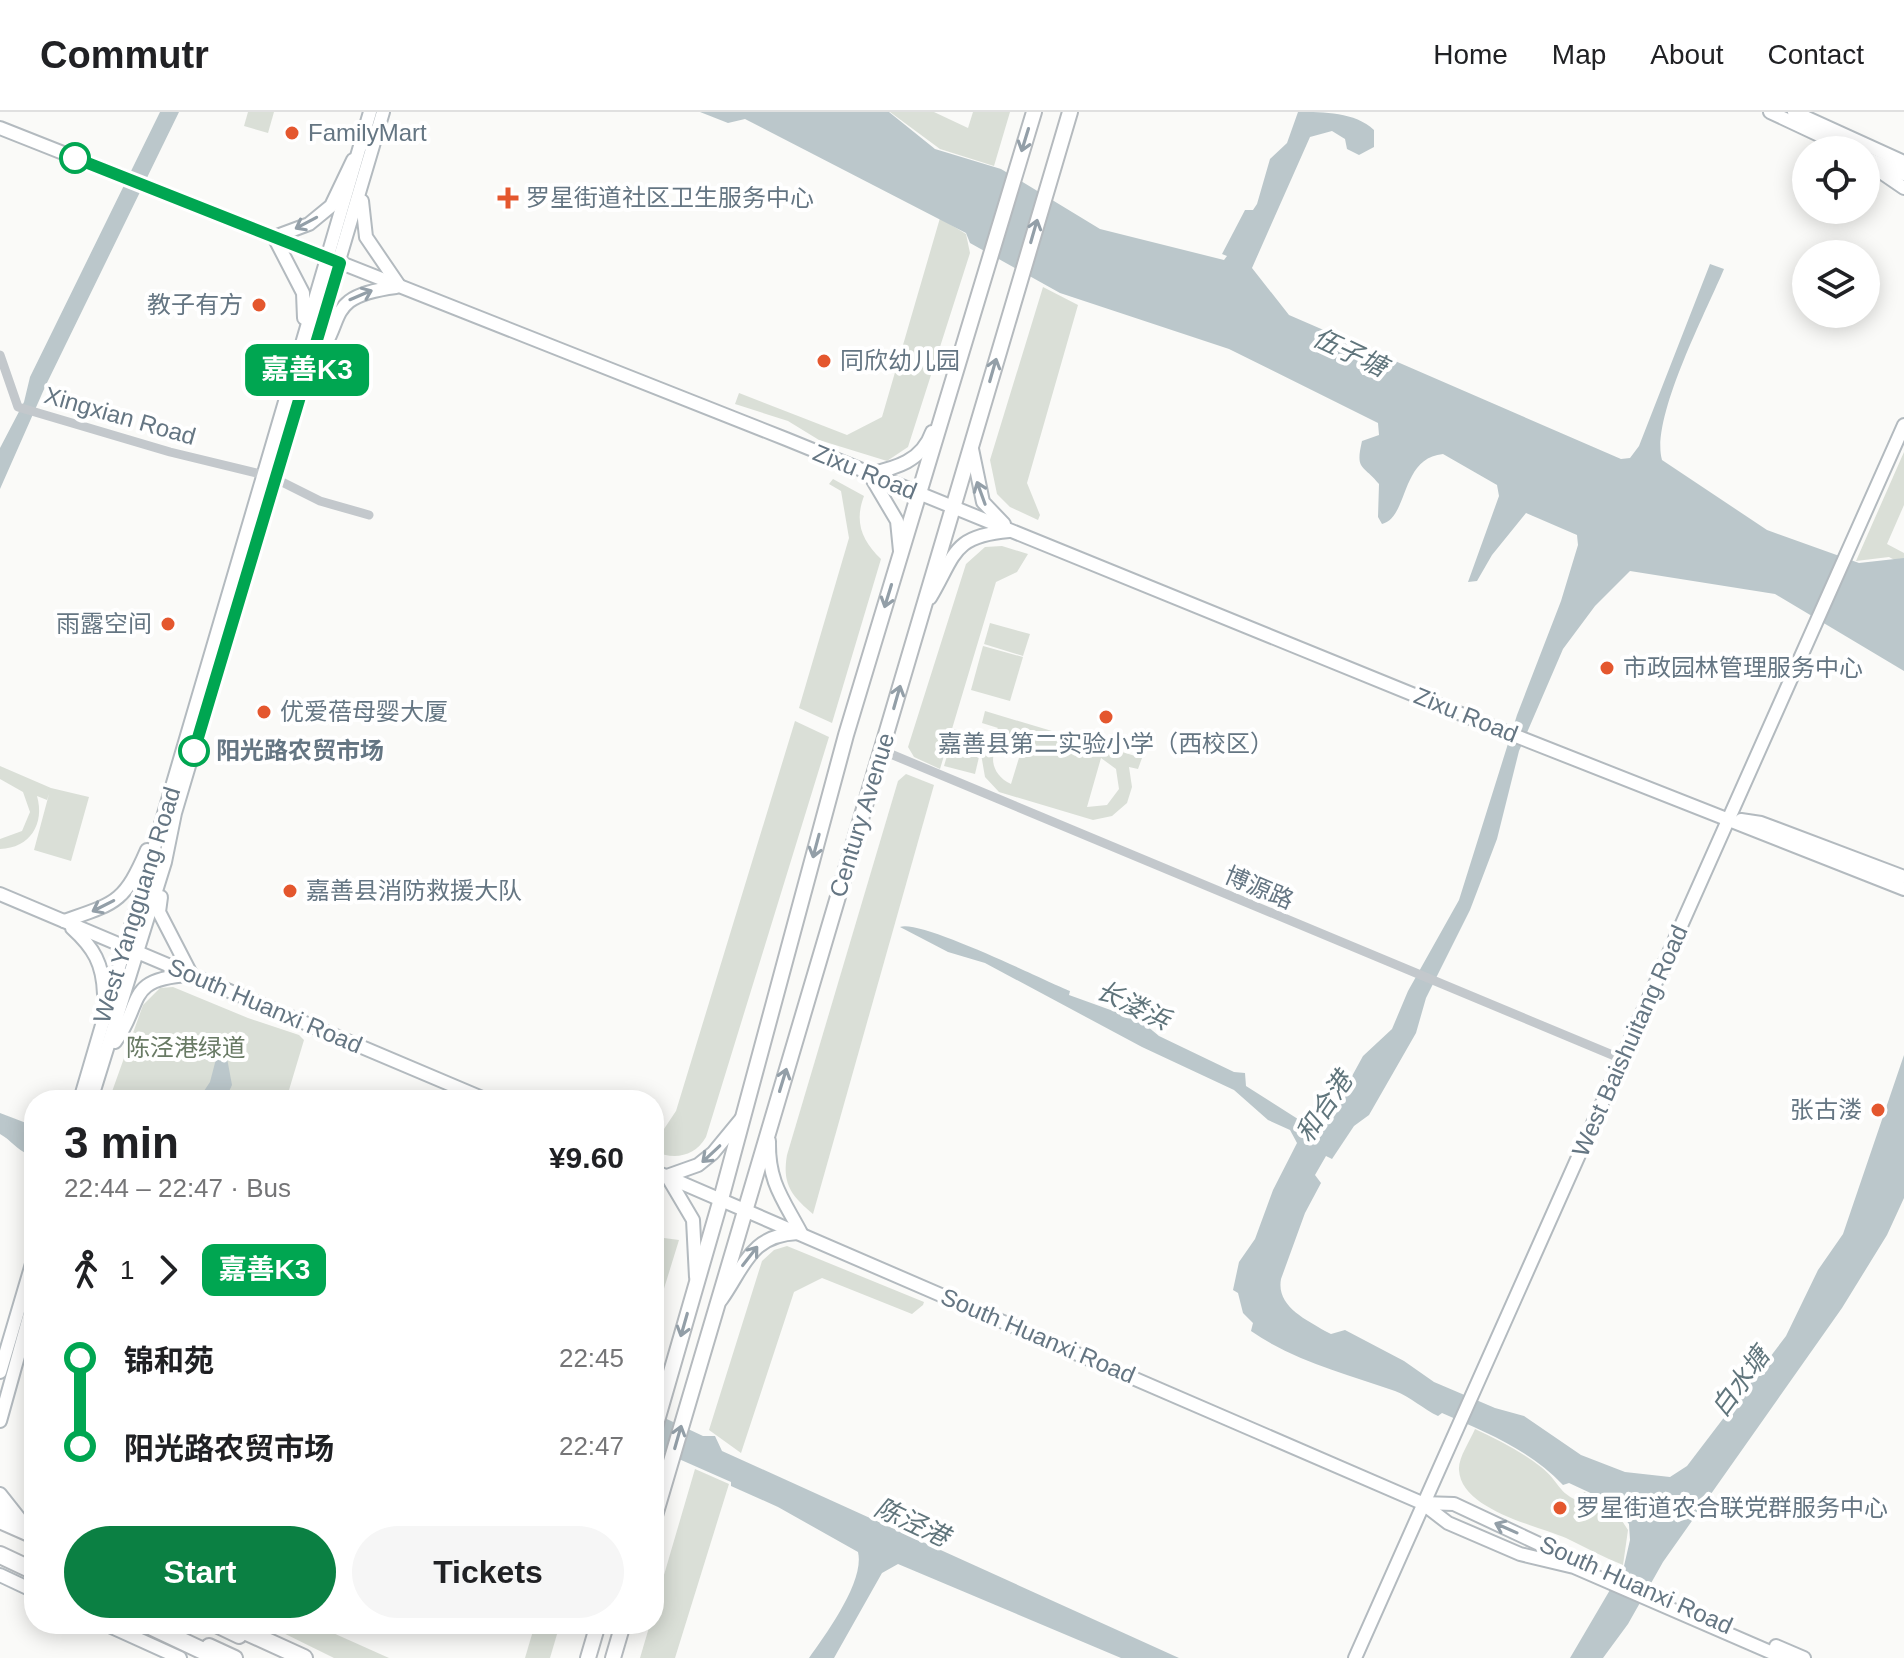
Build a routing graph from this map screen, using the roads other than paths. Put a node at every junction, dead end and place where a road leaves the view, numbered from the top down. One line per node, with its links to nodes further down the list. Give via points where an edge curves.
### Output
1 (370, 112): 9 (street, West Yangguang Road)
2 (383, 112): 15 (street, West Yangguang Road)
3 (1034, 112): 22 (main road, Century Avenue, one-way to 22)
4 (1070, 112): 24 (main road, Century Avenue, one-way to 4)
5 (1770, 112): 8 (street)
6 (1794, 112): 10 (street)
7 (0, 128): 16 (street, Zixu Road)
8 (1821, 136)
9 (358, 152): 16 (street, one-way to 16, via 331,206 309,224); 17 (street, West Yangguang Road)
10 (1904, 159)
11 (1880, 165): 13 (street)
12 (1880, 170): 14 (street)
13 (1904, 174)
14 (1904, 188)
15 (361, 190): 17 (street, West Yangguang Road); 18 (street, via 366,237)
16 (274, 237): 17 (street, Zixu Road); 19 (street, via 303,293)
17 (334, 260): 18 (street, Zixu Road); 19 (street, West Yangguang Road); 21 (street, West Yangguang Road)
18 (399, 286): 21 (street, one-way to 18, via 323,350 344,304 356,294); 25 (street, Zixu Road)
19 (304, 333): 26 (street, West Yangguang Road)
20 (0, 355): 26 (street, Xingxian Road, via 18,407)
21 (307, 368): 26 (street, West Yangguang Road)
22 (948, 397): 25 (street, via 917,455 894,469); 27 (main road, Century Avenue)
23 (1904, 425): 34 (street, West Baishuitang Road)
24 (971, 445): 28 (main road, Century Avenue); 30 (street, one-way to 24, via 983,502)
25 (869, 474): 27 (street, Zixu Road); 31 (street, via 897,521)
26 (269, 476): 29 (street, Xingxian Road, via 320,501); 35 (street, West Yangguang Road); 36 (street, West Yangguang Road)
27 (918, 494): 28 (street, Zixu Road); 31 (main road, Century Avenue)
28 (953, 507): 30 (street, Zixu Road); 32 (main road, Century Avenue)
29 (369, 515)
30 (1013, 531): 32 (street, via 965,541 950,557); 34 (street, Zixu Road)
31 (900, 555): 50 (main road, Century Avenue, one-way to 50)
32 (921, 615): 33 (main road, Century Avenue, one-way to 32)
33 (881, 750): 46 (street, 博源路); 51 (main road, Century Avenue, one-way to 33)
34 (1730, 819): 37 (street, Zixu Road, via 1761,823); 38 (street, Zixu Road); 46 (street, West Baishuitang Road)
35 (160, 830): 40 (street, one-way to 40, via 124,895); 41 (street, West Yangguang Road)
36 (165, 862): 42 (street, West Yangguang Road); 43 (street, via 159,912)
37 (1904, 877)
38 (1904, 889)
39 (0, 894): 40 (street, South Huanxi Road)
40 (64, 921): 41 (street, South Huanxi Road); 44 (street, via 94,948 104,976)
41 (124, 946): 42 (street, South Huanxi Road); 44 (street, West Yangguang Road)
42 (137, 952): 43 (street, South Huanxi Road); 45 (street, West Yangguang Road)
43 (192, 975): 45 (street, via 165,977 144,988); 49 (street, South Huanxi Road)
44 (105, 1008): 47 (street, West Yangguang Road)
45 (105, 1055): 48 (street, West Yangguang Road)
46 (1622, 1059): 67 (street, West Baishuitang Road)
47 (83, 1090)
48 (94, 1090)
49 (463, 1090)
50 (743, 1116): 52 (street, one-way to 52, via 698,1165); 55 (main road, Century Avenue)
51 (770, 1124): 56 (main road, Century Avenue); 57 (street, via 770,1167 778,1196)
52 (664, 1172)
53 (664, 1175): 55 (street, South Huanxi Road)
54 (664, 1179): 58 (street, via 693,1220)
55 (721, 1199): 56 (street, South Huanxi Road); 58 (main road, Century Avenue)
56 (745, 1209): 57 (street, South Huanxi Road); 60 (main road, Century Avenue)
57 (801, 1233): 60 (street, one-way to 57, via 751,1250 782,1234); 67 (street, South Huanxi Road)
58 (696, 1284): 63 (main road, Century Avenue, one-way to 63)
59 (24, 1291): 62 (street)
60 (717, 1306): 65 (main road, Century Avenue, one-way to 60)
61 (24, 1335): 64 (street)
62 (0, 1372)
63 (664, 1396)
64 (0, 1421)
65 (664, 1483)
66 (0, 1494): 70 (street)
67 (1422, 1503): 75 (street, South Huanxi Road, via 1448,1523 1506,1548); 75 (street, South Huanxi Road, one-way to 67, via 1454,1504); 94 (street, West Baishuitang Road)
68 (0, 1510): 71 (main road)
69 (0, 1520): 72 (highway)
70 (24, 1523)
71 (24, 1526)
72 (24, 1528)
73 (0, 1554): 74 (main road); 76 (highway)
74 (24, 1562)
75 (1575, 1564): 79 (street, South Huanxi Road)
76 (24, 1566)
77 (0, 1575): 78 (street)
78 (24, 1586)
79 (1675, 1607): 95 (street, South Huanxi Road); 96 (street, South Huanxi Road)
80 (127, 1634): 87 (street)
81 (167, 1634): 88 (highway)
82 (183, 1634): 89 (main road)
83 (235, 1634): 90 (main road)
84 (251, 1634): 91 (highway)
85 (595, 1634): 92 (main road)
86 (620, 1634): 93 (main road)
87 (180, 1658)
88 (218, 1658)
89 (235, 1658)
90 (286, 1658)
91 (304, 1658)
92 (588, 1658)
93 (613, 1658)
94 (1355, 1658)
95 (1784, 1658)
96 (1804, 1658)

